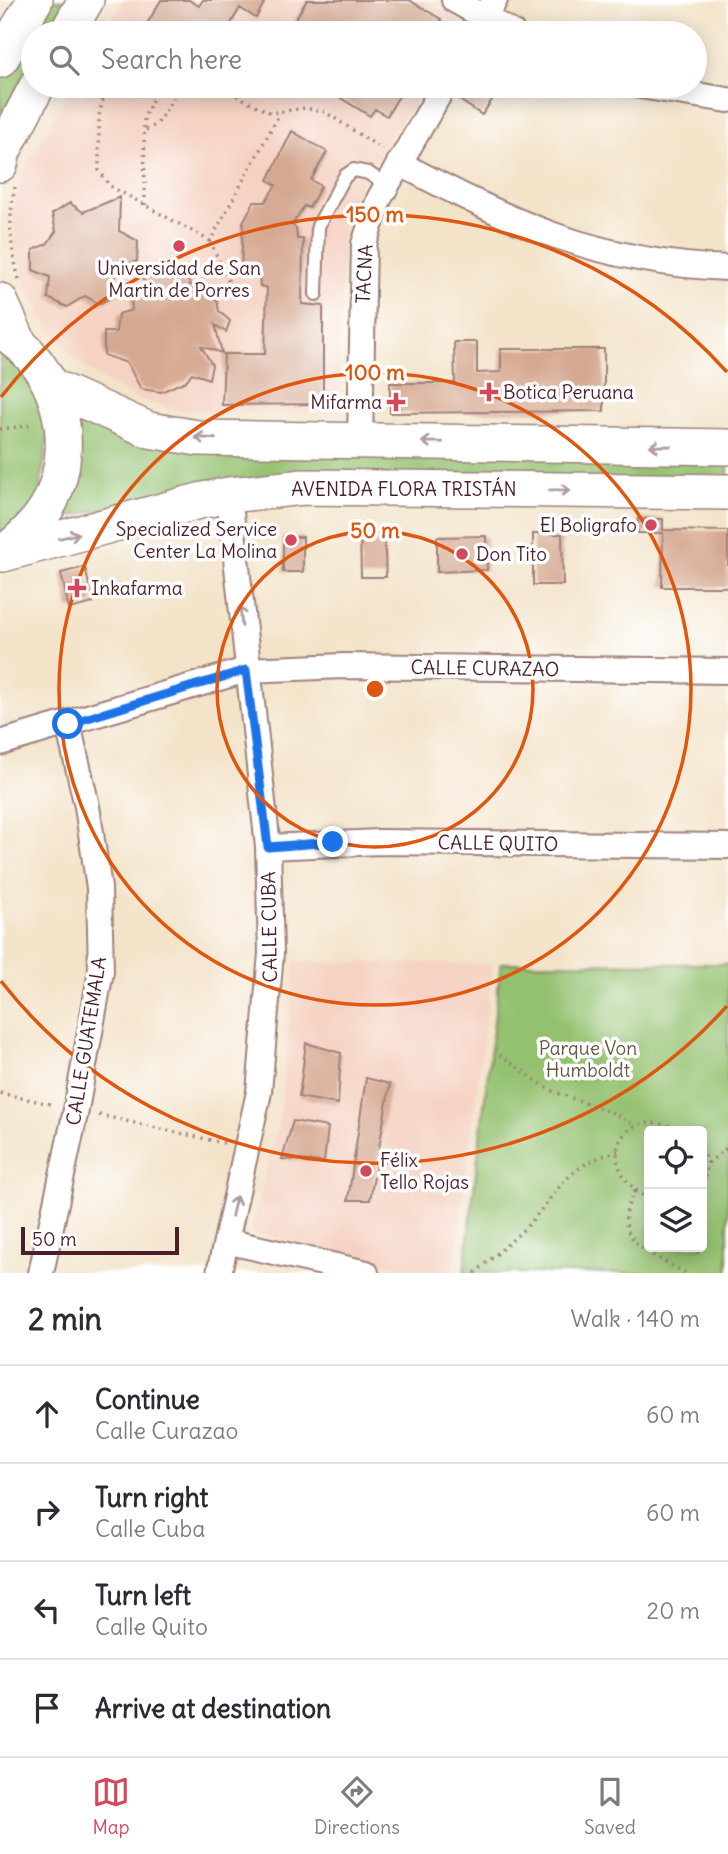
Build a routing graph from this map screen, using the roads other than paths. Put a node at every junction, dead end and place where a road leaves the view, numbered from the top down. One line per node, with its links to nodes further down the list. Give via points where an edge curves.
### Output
1 (35, 0): 5 (main road)
2 (86, 0): 6 (main road)
3 (454, 0): 4 (street)
4 (485, 17)
5 (23, 21)
6 (74, 21)
7 (21, 24): 8 (main road)
8 (0, 59)
9 (707, 97): 12 (street)
10 (31, 98): 14 (main road, via 3,151)
11 (437, 98): 13 (street, TACNA)
12 (728, 100)
13 (393, 174): 15 (street, via 547,235 646,260); 16 (lane, via 354,170 345,176 318,226); 20 (street, TACNA, via 364,244)
14 (8, 175)
15 (728, 268)
16 (316, 294)
17 (11, 296): 18 (main road)
18 (9, 336): 19 (main road, via 38,362)
19 (53, 387): 20 (main road, one-way to 19, via 211,439 149,430); 24 (main road, via 62,423 61,468 50,501 30,531)
20 (360, 440): 21 (main road, one-way to 20)
21 (728, 447)
22 (728, 492): 23 (main road, AVENIDA FLORA TRISTÁN, one-way to 22, via 304,487)
23 (229, 495): 24 (main road, AVENIDA FLORA TRISTÁN, one-way to 23); 25 (street, CALLE CUBA, one-way to 23)
24 (1, 555)
25 (246, 670): 26 (street, CALLE CURAZAO, via 344,666); 27 (street, CALLE CURAZAO); 30 (street, CALLE CUBA)
26 (728, 671)
27 (68, 724): 28 (street, CALLE CURAZAO); 32 (street, CALLE GUATEMALA, via 87,806 99,902 101,971)
28 (0, 743)
29 (728, 846): 30 (street, CALLE QUITO, via 357,842)
30 (268, 847): 31 (street, CALLE CUBA, one-way to 30, via 259,1091 270,987)
31 (226, 1241): 33 (street, CALLE CUBA); 34 (street)
32 (41, 1273)
33 (219, 1273)
34 (366, 1273)

